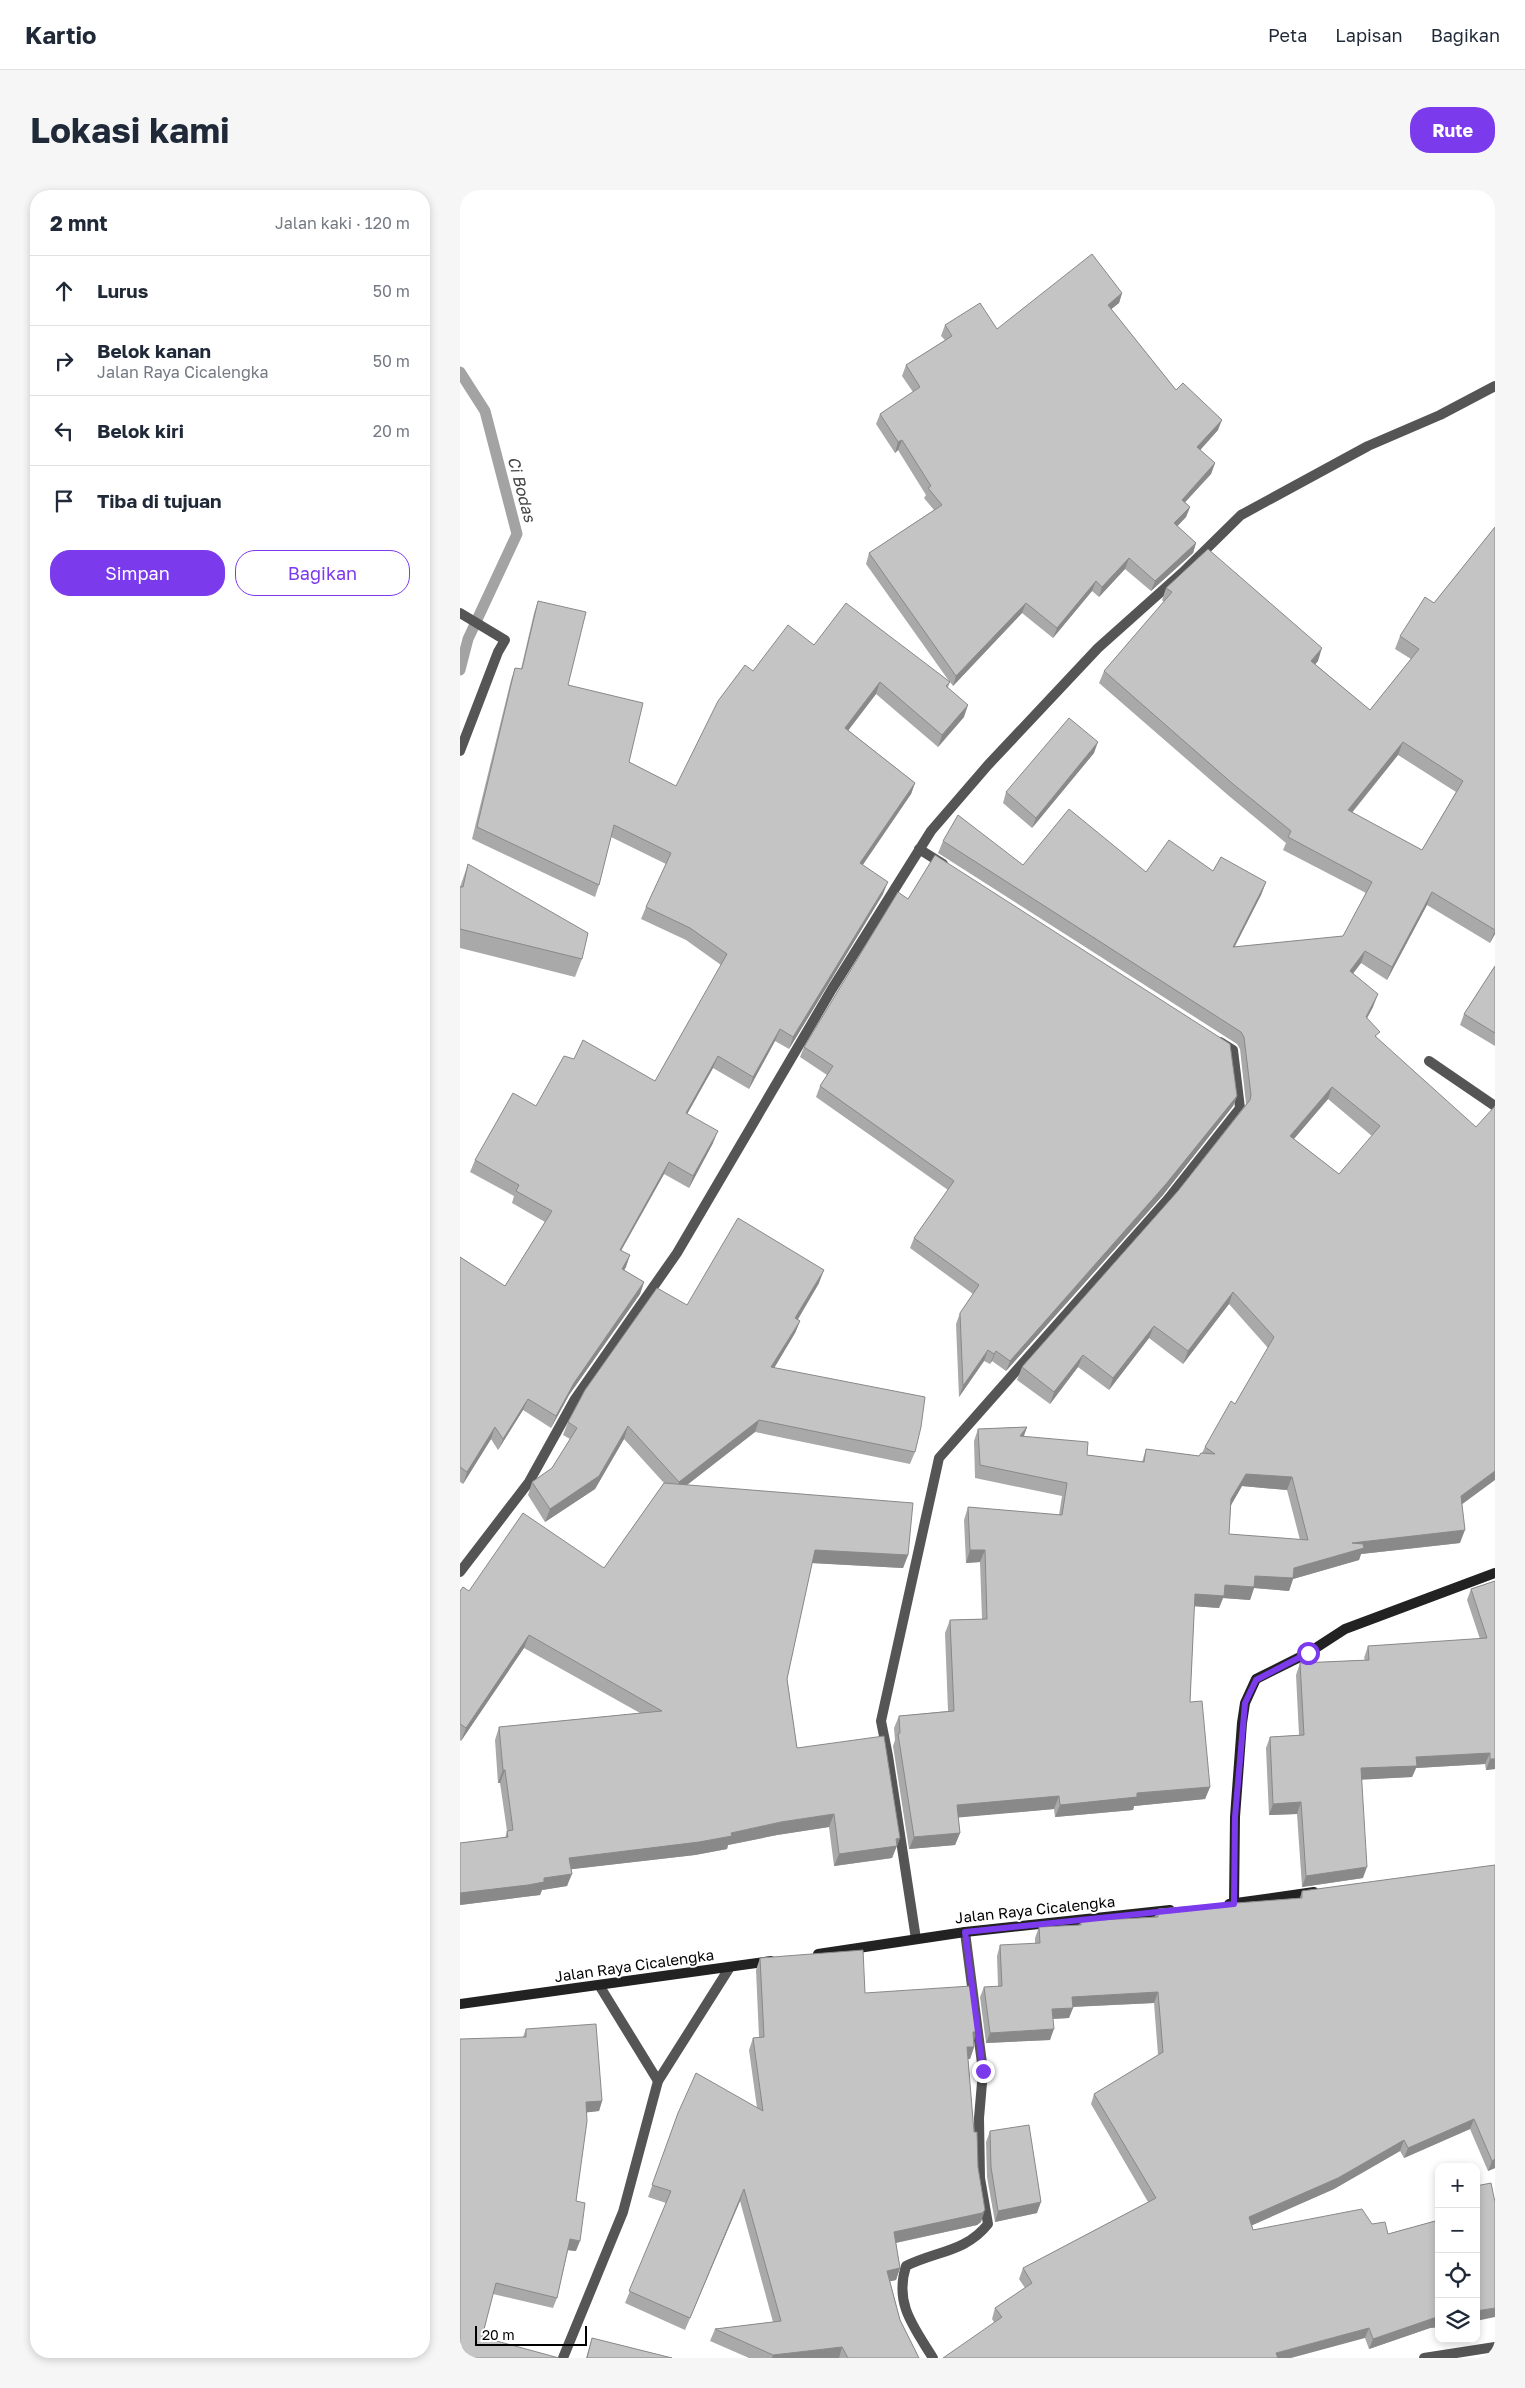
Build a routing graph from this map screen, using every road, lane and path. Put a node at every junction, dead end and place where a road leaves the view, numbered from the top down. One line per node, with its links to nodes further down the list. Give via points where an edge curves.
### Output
1 (1495, 386): 4 (street, via 1440,415 1368,446 1241,515 1098,648 988,765 931,831)
2 (460, 613): 3 (street, via 505,640)
3 (460, 750)
4 (920, 849): 5 (street); 9 (street, via 802,1038 677,1253 575,1399 529,1482)
5 (952, 870)
6 (1208, 1035): 16 (street, via 1233,1050 1240,1108 1168,1199 939,1458 881,1721)
7 (1429, 1061): 8 (street)
8 (1495, 1106)
9 (460, 1572)
10 (1495, 1573): 12 (main road, via 1345,1629 1256,1680 1245,1703 1242,1723 1235,1817)
11 (1320, 1891): 12 (main road)
12 (1234, 1904): 13 (main road)
13 (1215, 1906)
14 (1178, 1909): 15 (main road, Jalan Raya Cicalengka)
15 (965, 1932): 16 (main road, Jalan Raya Cicalengka); 25 (street, via 983,2071 979,2118 980,2178 988,2224 963,2246 925,2256 906,2266 901,2283 906,2314)
16 (916, 1939): 17 (main road, Jalan Raya Cicalengka)
17 (809, 1956)
18 (779, 1960): 19 (main road, Jalan Raya Cicalengka)
19 (730, 1968): 20 (main road, Jalan Raya Cicalengka); 22 (street)
20 (599, 1985): 21 (main road, Jalan Raya Cicalengka); 22 (street)
21 (460, 2004)
22 (658, 2081): 24 (street, via 623,2212)
23 (1495, 2346): 26 (street)
24 (563, 2358)
25 (933, 2358)
26 (1424, 2358)

